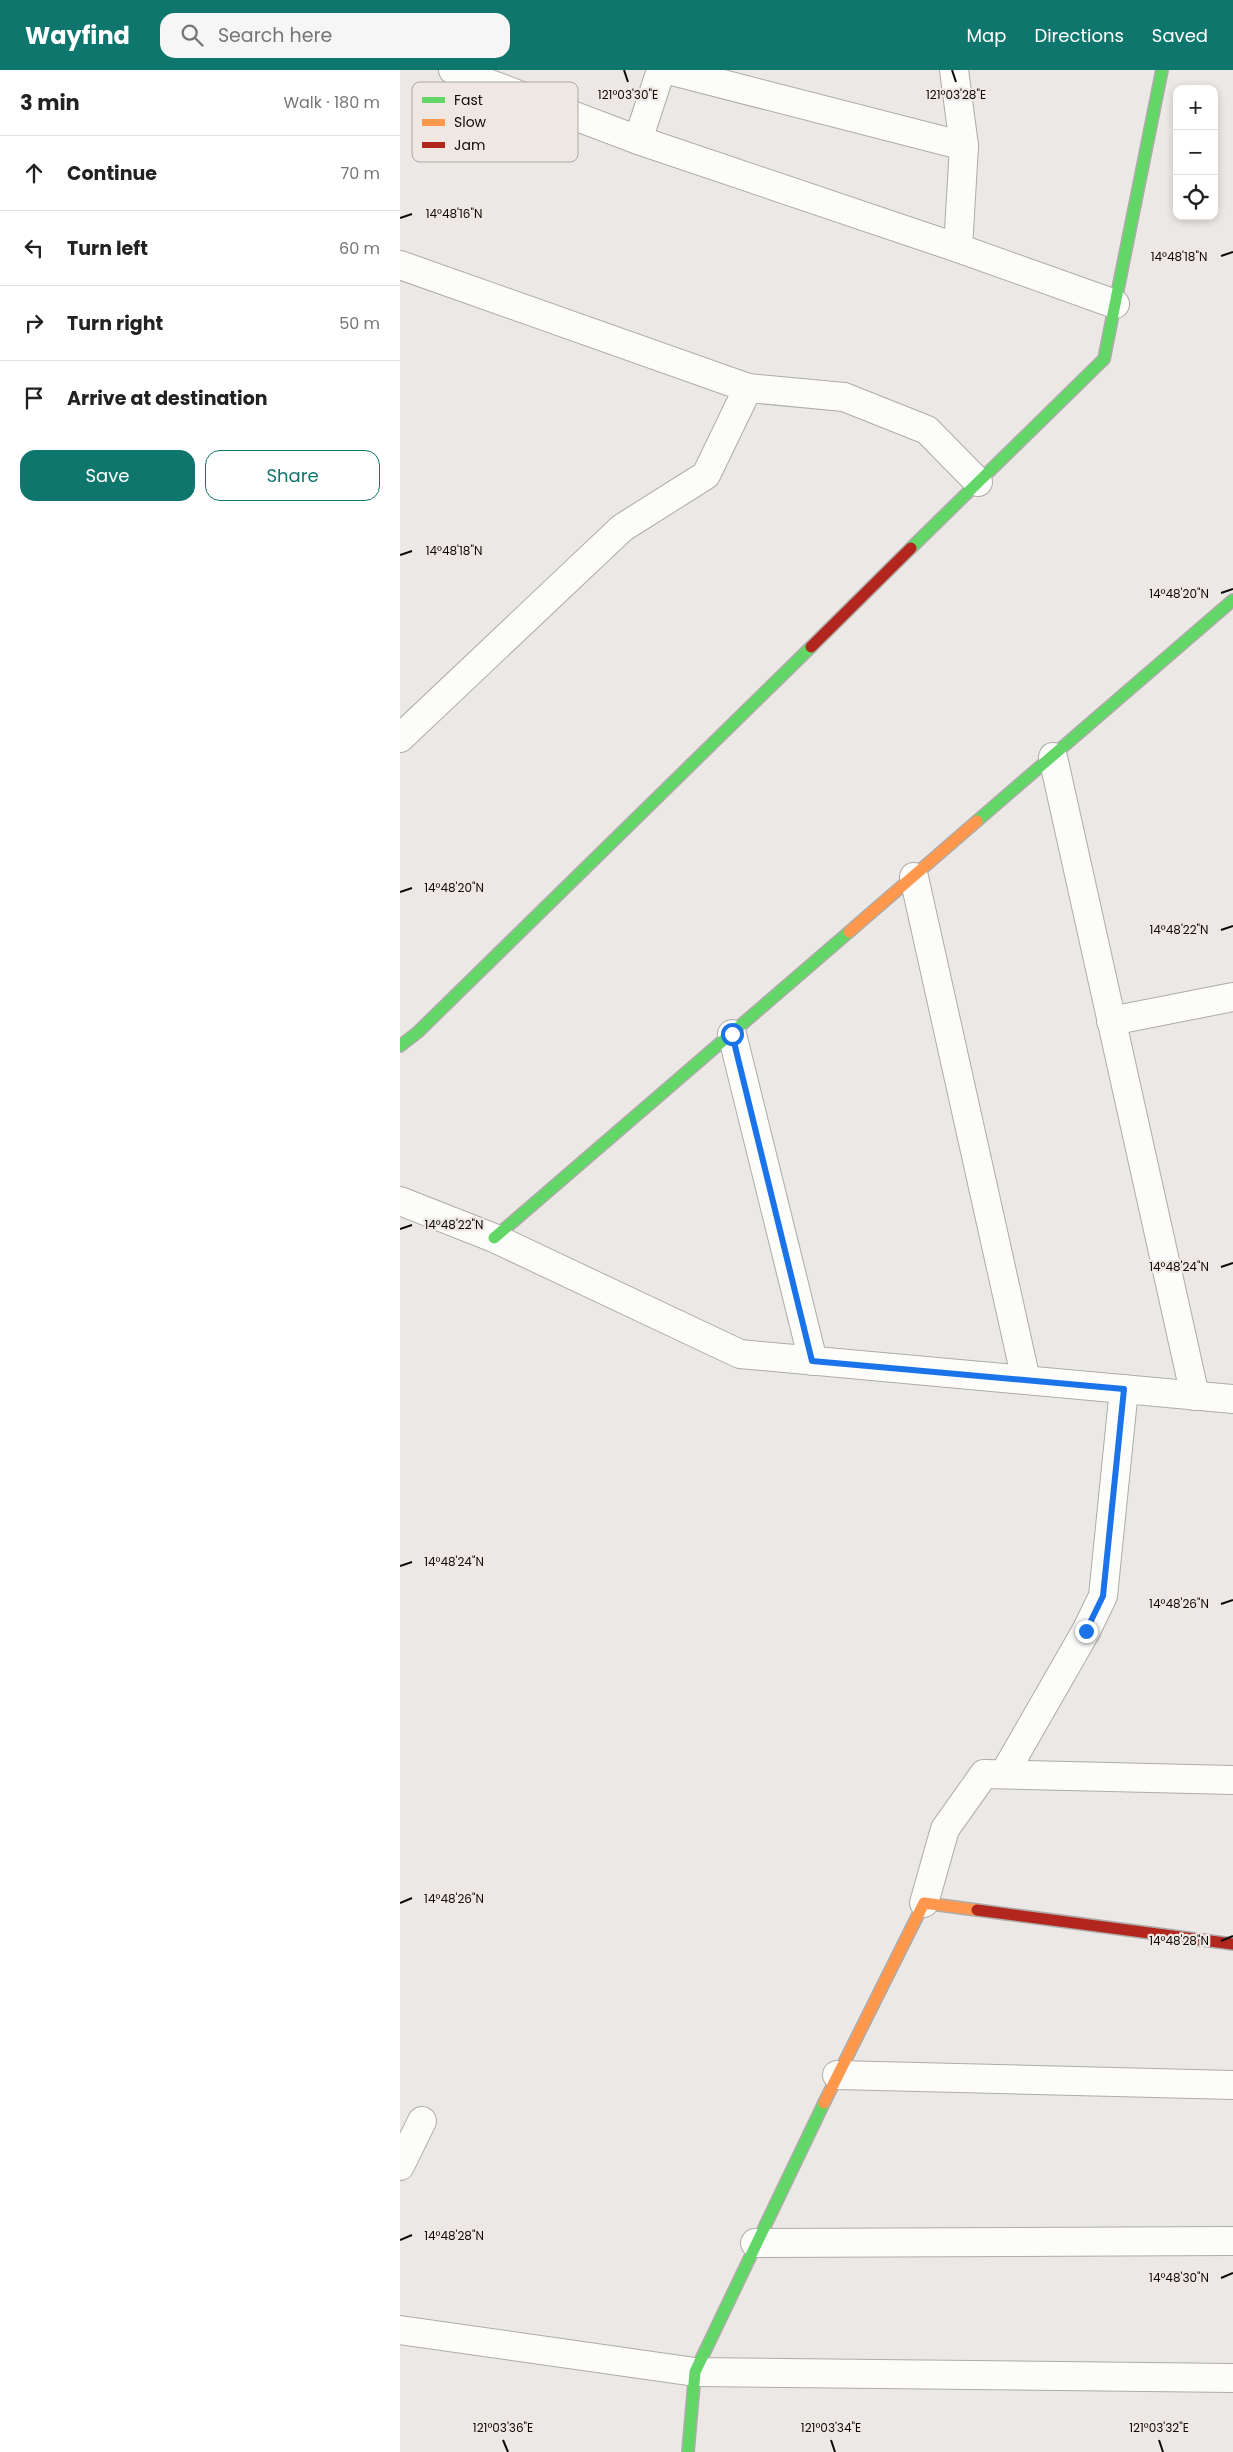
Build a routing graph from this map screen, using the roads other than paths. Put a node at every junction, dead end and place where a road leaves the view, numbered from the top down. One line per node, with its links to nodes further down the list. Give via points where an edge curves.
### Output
1 (453, 70): 6 (street)
2 (661, 70): 8 (street)
3 (668, 70): 9 (street)
4 (954, 70): 9 (street)
5 (1162, 70): 12 (street)
6 (485, 82)
7 (578, 117): 8 (street)
8 (638, 140): 10 (street)
9 (964, 146): 10 (street)
10 (958, 248): 12 (street)
11 (400, 265): 13 (street)
12 (1115, 304): 14 (street, via 1104,359)
13 (748, 388): 14 (street, via 844,397 927,430); 16 (street, via 706,475 622,528)
14 (978, 482): 22 (street, via 418,1032)
15 (1233, 600): 17 (street)
16 (400, 738)
17 (1053, 757): 18 (street); 20 (street)
18 (914, 877): 21 (street); 26 (street)
19 (1233, 997): 20 (street)
20 (1112, 1022): 28 (street)
21 (732, 1034): 24 (street); 25 (street)
22 (400, 1046)
23 (400, 1201): 24 (street)
24 (494, 1238): 25 (street, via 740,1354)
25 (812, 1361): 26 (street)
26 (1026, 1380): 27 (street)
27 (1124, 1389): 28 (street); 30 (street, via 1103,1596)
28 (1195, 1396): 29 (street)
29 (1233, 1399)
30 (1004, 1774): 31 (street); 32 (street, via 984,1774 945,1829)
31 (1233, 1780)
32 (924, 1903): 33 (street); 34 (street)
33 (1233, 1944)
34 (837, 2075): 35 (street); 39 (street)
35 (1233, 2085)
36 (422, 2121): 37 (street)
37 (400, 2166)
38 (1233, 2242): 39 (street)
39 (755, 2243): 41 (street)
40 (400, 2330): 41 (street)
41 (695, 2372): 42 (street); 43 (street)
42 (1233, 2378)
43 (688, 2452)

